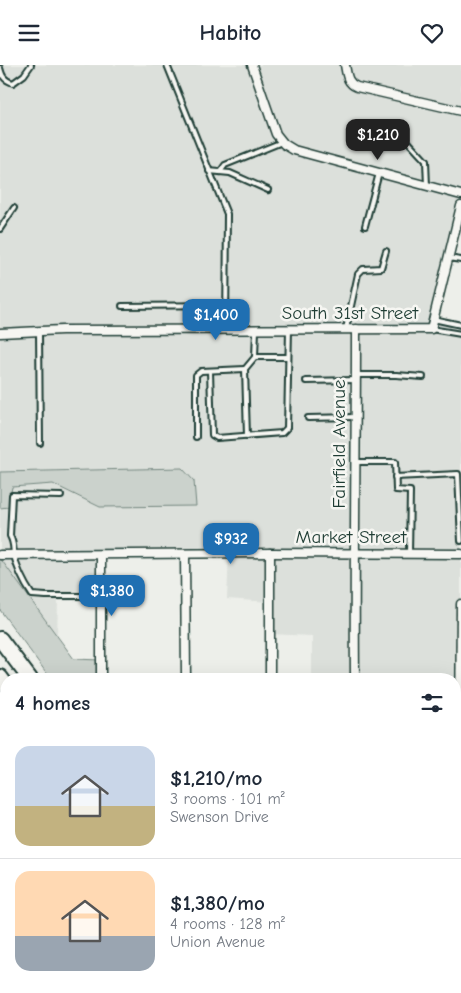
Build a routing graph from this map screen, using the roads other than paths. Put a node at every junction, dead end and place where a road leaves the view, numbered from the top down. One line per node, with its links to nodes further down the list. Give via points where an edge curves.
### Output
1 (31, 65): 5 (lane, via 13,83 2,76)
2 (167, 65): 9 (lane)
3 (252, 65): 8 (street, via 276,135)
4 (345, 65): 6 (street, via 348,80 357,87)
5 (0, 68)
6 (461, 111)
7 (401, 134): 12 (lane, via 426,161)
8 (282, 142): 10 (lane, via 225,165); 11 (street, via 294,150)
9 (209, 171): 10 (lane); 22 (lane, via 226,214)
10 (220, 172): 13 (lane, via 230,173)
11 (379, 173): 12 (street); 17 (lane)
12 (427, 186): 14 (street)
13 (268, 190)
14 (461, 195)
15 (461, 206): 20 (street)
16 (14, 208): 18 (lane)
17 (365, 226)
18 (0, 229)
19 (386, 251): 27 (lane, via 381,268 363,269 358,275)
20 (448, 258): 21 (lane); 24 (street)
21 (461, 260)
22 (226, 305): 23 (lane); 30 (lane)
23 (122, 306)
24 (433, 319): 25 (lane); 29 (street)
25 (461, 325)
26 (289, 329): 27 (street, South 31st Street); 31 (street, South 31st Street); 36 (lane)
27 (346, 329): 28 (street, South 31st Street)
28 (356, 329): 29 (street, South 31st Street); 39 (street, Fairfield Avenue)
29 (431, 329): 34 (lane)
30 (226, 330): 31 (street, South 31st Street); 32 (street, South 31st Street)
31 (256, 330): 35 (lane)
32 (39, 331): 33 (street, South 31st Street); 46 (lane)
33 (0, 333)
34 (461, 334)
35 (255, 357): 36 (lane); 37 (lane)
36 (288, 357): 44 (lane, via 287,428 282,433)
37 (245, 369): 38 (lane); 44 (lane)
38 (210, 371): 44 (lane, via 212,435 217,438); 45 (lane, via 200,371 196,375)
39 (356, 377): 40 (lane); 41 (lane); 42 (street, Fairfield Avenue)
40 (424, 377)
41 (306, 381)
42 (356, 417): 43 (lane); 47 (street, Fairfield Avenue)
43 (308, 418)
44 (247, 435)
45 (196, 437)
46 (40, 443)
47 (356, 462): 48 (lane, via 395,462); 52 (street, Fairfield Avenue)
48 (395, 477): 50 (lane, via 458,474); 53 (lane, via 396,490 410,491)
49 (61, 496): 56 (lane, via 12,495 10,536 14,542)
50 (461, 541)
51 (270, 553): 52 (street, Market Street); 58 (street, Market Street); 65 (street)
52 (354, 553): 53 (street, Market Street); 66 (street, Fairfield Avenue)
53 (408, 553): 54 (street, Market Street)
54 (461, 554)
55 (0, 555): 56 (street, Market Street)
56 (14, 555): 57 (street, Market Street); 59 (lane, via 32,595)
57 (101, 555): 58 (street, Market Street); 59 (street)
58 (185, 555): 64 (street)
59 (101, 596): 63 (street)
60 (461, 604): 67 (street)
61 (0, 639): 62 (highway)
62 (26, 673)
63 (101, 673)
64 (186, 673)
65 (270, 673)
66 (355, 673)
67 (460, 673)

